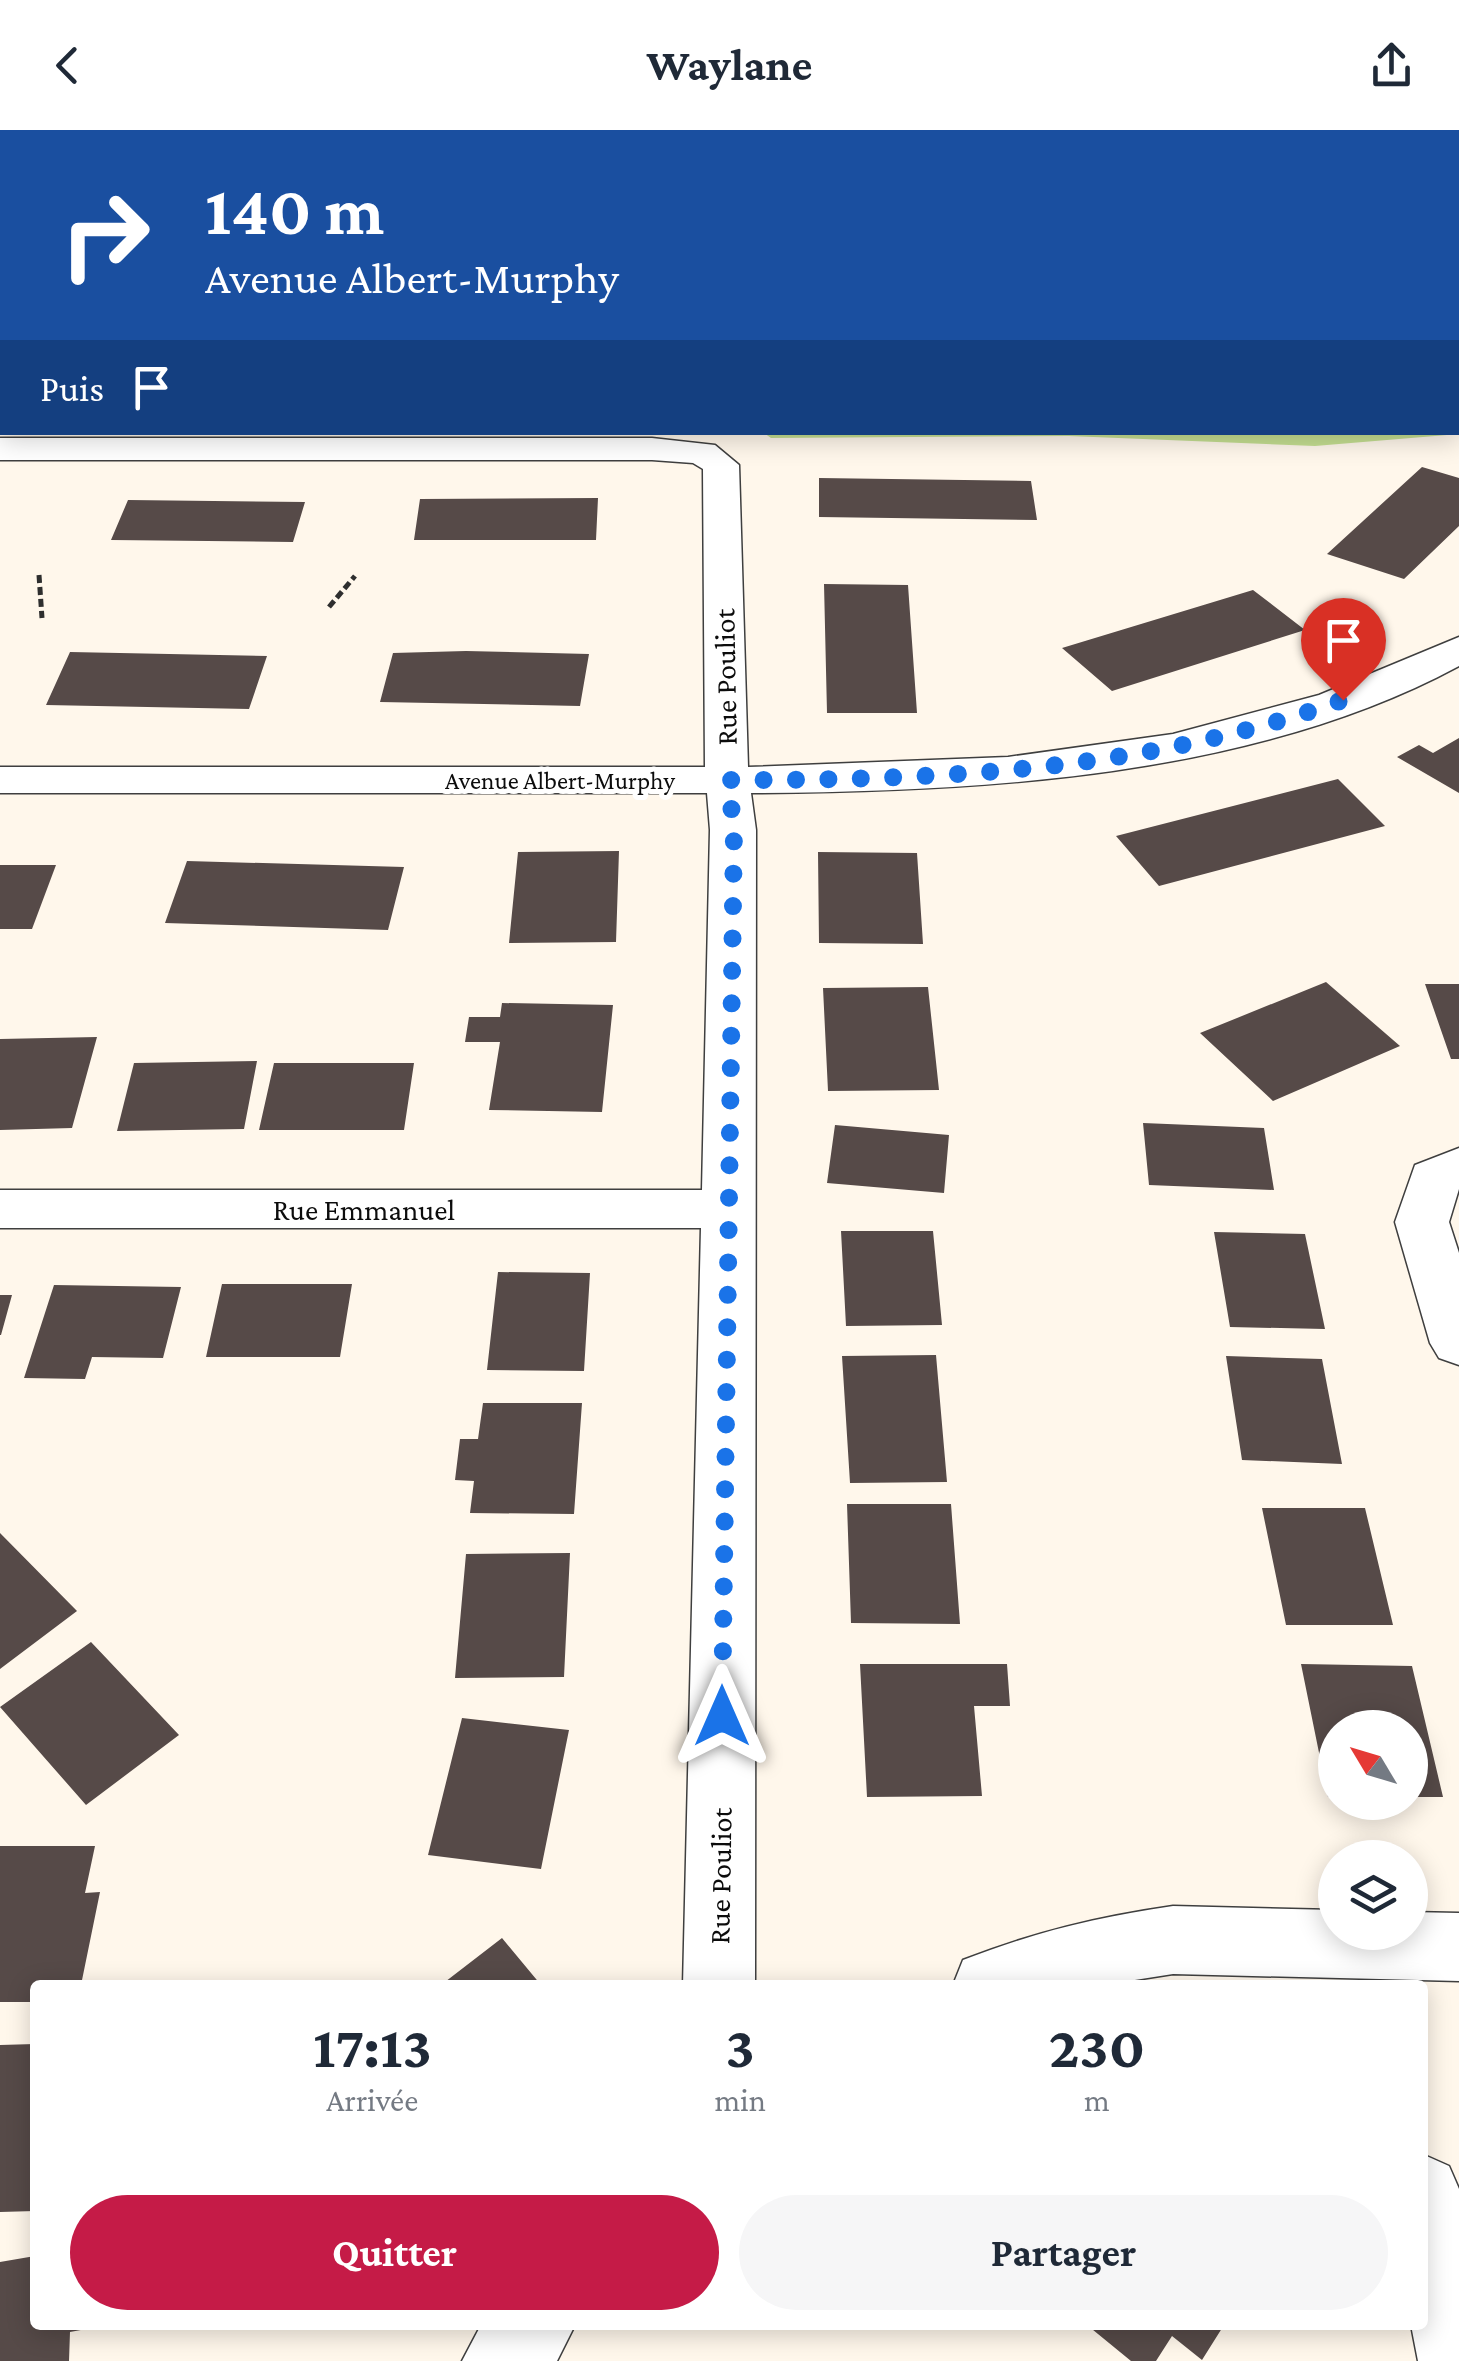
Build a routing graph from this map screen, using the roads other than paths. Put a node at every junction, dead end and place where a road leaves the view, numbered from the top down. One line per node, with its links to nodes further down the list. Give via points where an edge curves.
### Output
1 (0, 449): 4 (street, Rue Pouliot, via 652,449 708,455 724,473)
2 (1459, 649): 4 (street, Avenue Albert-Murphy, via 1304,714 1121,758 952,776)
3 (0, 780): 4 (street, Avenue Albert-Murphy)
4 (728, 780): 7 (street, Rue Pouliot, via 734,830)
5 (1459, 1166): 8 (street, via 1434,1178 1422,1222)
6 (0, 1209): 7 (street, Rue Emmanuel)
7 (728, 1209): 11 (street, Rue Pouliot)
8 (1459, 1343)
9 (1459, 1946): 10 (street)
10 (1373, 1966): 12 (street, via 1173,1940 1082,1954)
11 (719, 1980)
12 (1004, 1980)
13 (1428, 2220): 16 (street)
14 (531, 2330): 15 (street)
15 (503, 2361)
16 (1459, 2361)

